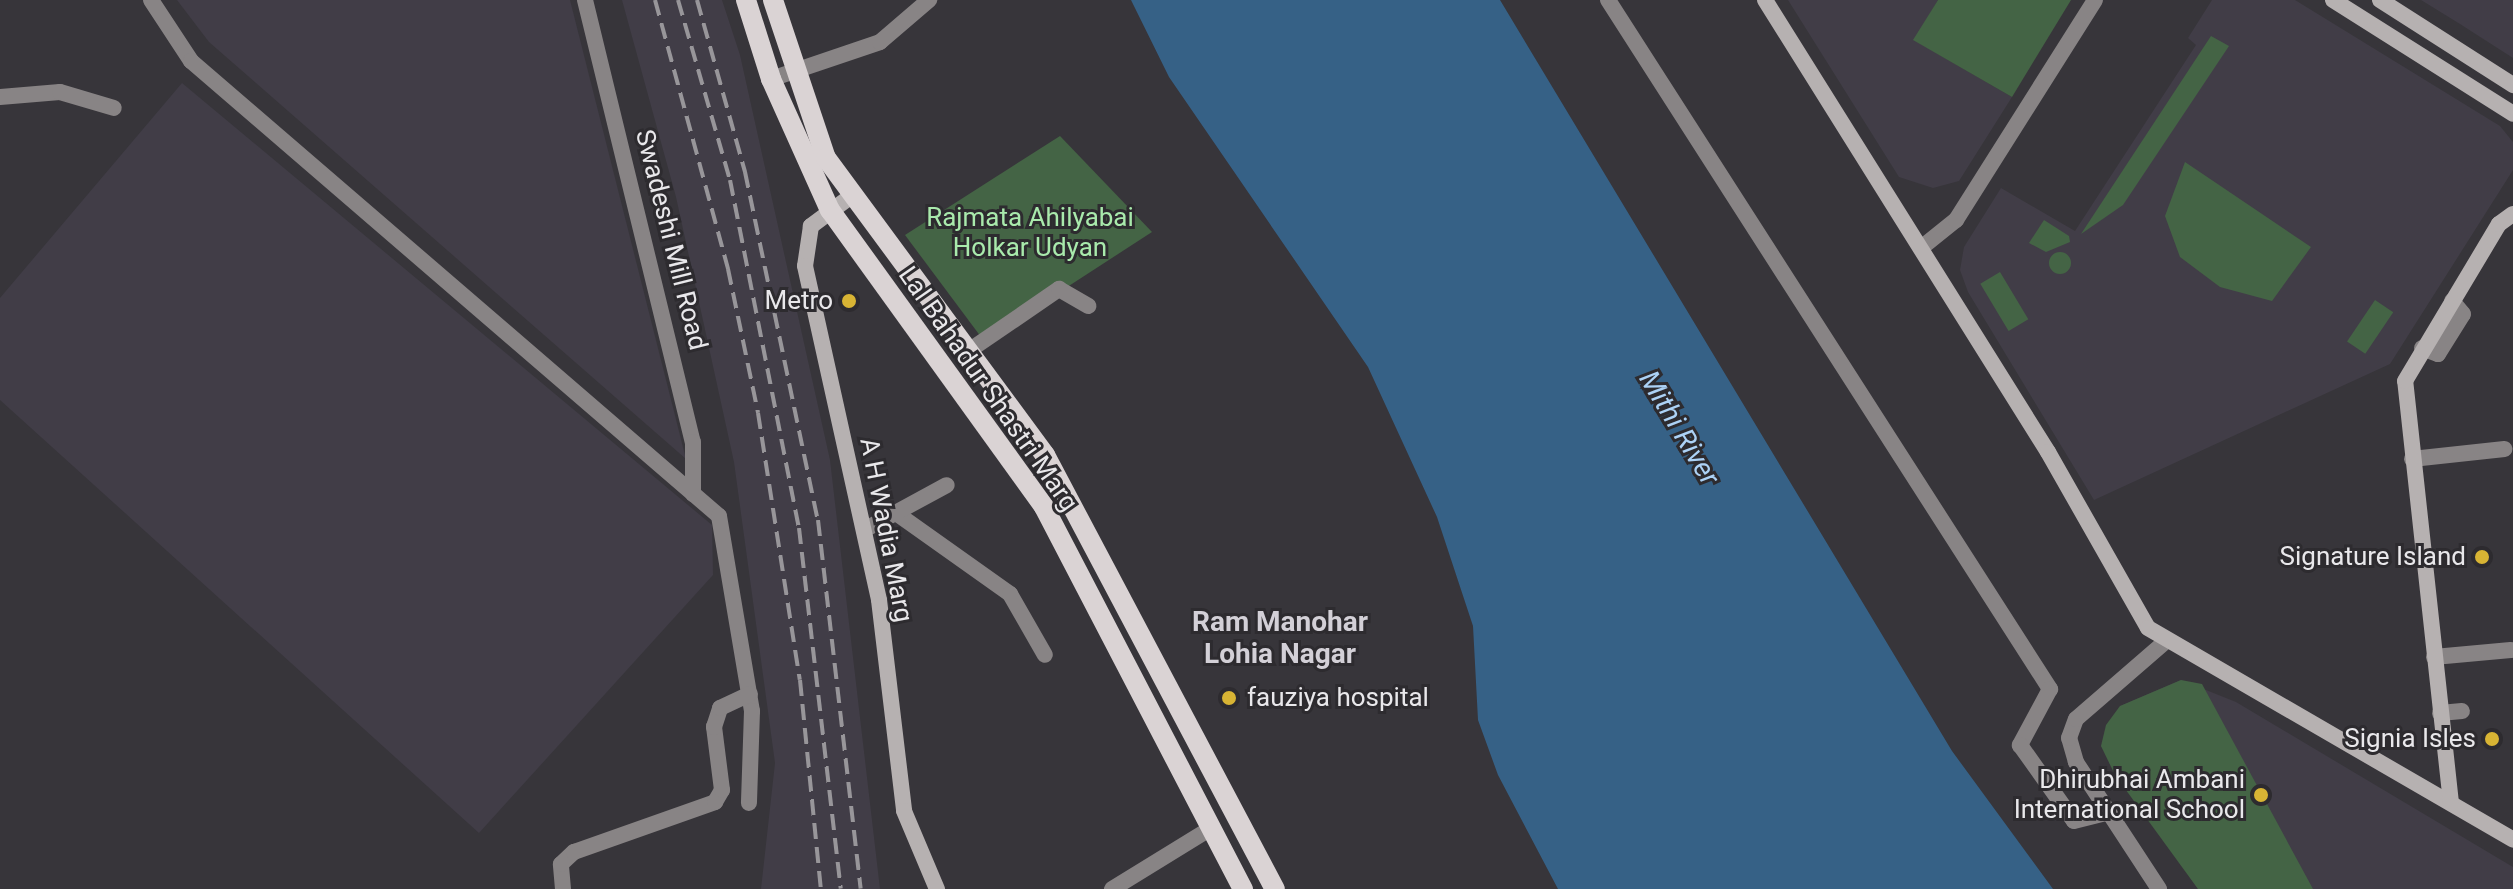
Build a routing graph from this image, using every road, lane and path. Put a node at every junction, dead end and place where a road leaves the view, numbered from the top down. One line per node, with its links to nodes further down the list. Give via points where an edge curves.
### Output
1 (151, 0): 27 (street, via 191,61)
2 (585, 0): 27 (street, Swadeshi Mill Road, via 683,396)
3 (746, 0): 12 (main road, Lal Bahadur Shastri Marg)
4 (773, 0): 11 (main road, Lal Bahadur Shastri Marg)
5 (929, 0): 11 (street, via 880,42)
6 (1608, 0): 40 (street, via 2050,689 2020,745 2074,821)
7 (1765, 0): 21 (street)
8 (2095, 0): 21 (street, via 1956,220)
9 (2333, 0): 16 (street)
10 (2380, 0): 13 (street)
11 (796, 71): 12 (street); 17 (main road, Lal Bahadur Shastri Marg)
12 (771, 79): 17 (main road, Lal Bahadur Shastri Marg)
13 (2513, 85)
14 (0, 97): 15 (street, via 60,92)
15 (114, 108)
16 (2513, 114)
17 (817, 163): 18 (main road, Lal Bahadur Shastri Marg); 19 (main road, Lal Bahadur Shastri Marg)
18 (850, 197): 19 (street, A H Wadia Marg); 23 (main road, Lal Bahadur Shastri Marg)
19 (830, 210): 29 (street, A H Wadia Marg, via 805,236 805,266); 41 (main road, Lal Bahadur Shastri Marg, via 1044,507)
20 (2513, 214): 25 (street, via 2405,381)
21 (1921, 248): 30 (street, via 2148,628)
22 (1088, 306): 23 (street, via 1059,289)
23 (967, 352): 39 (main road, Lal Bahadur Shastri Marg, via 1045,455)
24 (2504, 449): 25 (street)
25 (2412, 459): 33 (street)
26 (947, 485): 28 (street)
27 (693, 494): 34 (street, via 719,516)
28 (896, 513): 29 (street); 32 (street, via 1010,594)
29 (864, 530): 44 (street, A H Wadia Marg, via 904,811)
30 (2165, 642): 38 (street); 40 (street, via 2076,719 2069,738)
31 (2511, 650): 33 (street)
32 (1045, 655)
33 (2434, 657): 36 (street)
34 (750, 694): 37 (street); 43 (street, via 720,708 714,727 722,790 715,802 574,852 561,864)
35 (2462, 711): 36 (street)
36 (2440, 713): 38 (street)
37 (749, 803)
38 (2451, 803): 42 (street)
39 (1234, 811): 41 (main road); 47 (main road, Lal Bahadur Shastri Marg)
40 (2109, 812): 48 (street)
41 (1211, 828): 45 (street); 46 (main road, Lal Bahadur Shastri Marg)
42 (2513, 840)
43 (563, 889)
44 (937, 889)
45 (1112, 889)
46 (1243, 889)
47 (1275, 889)
48 (2159, 889)

